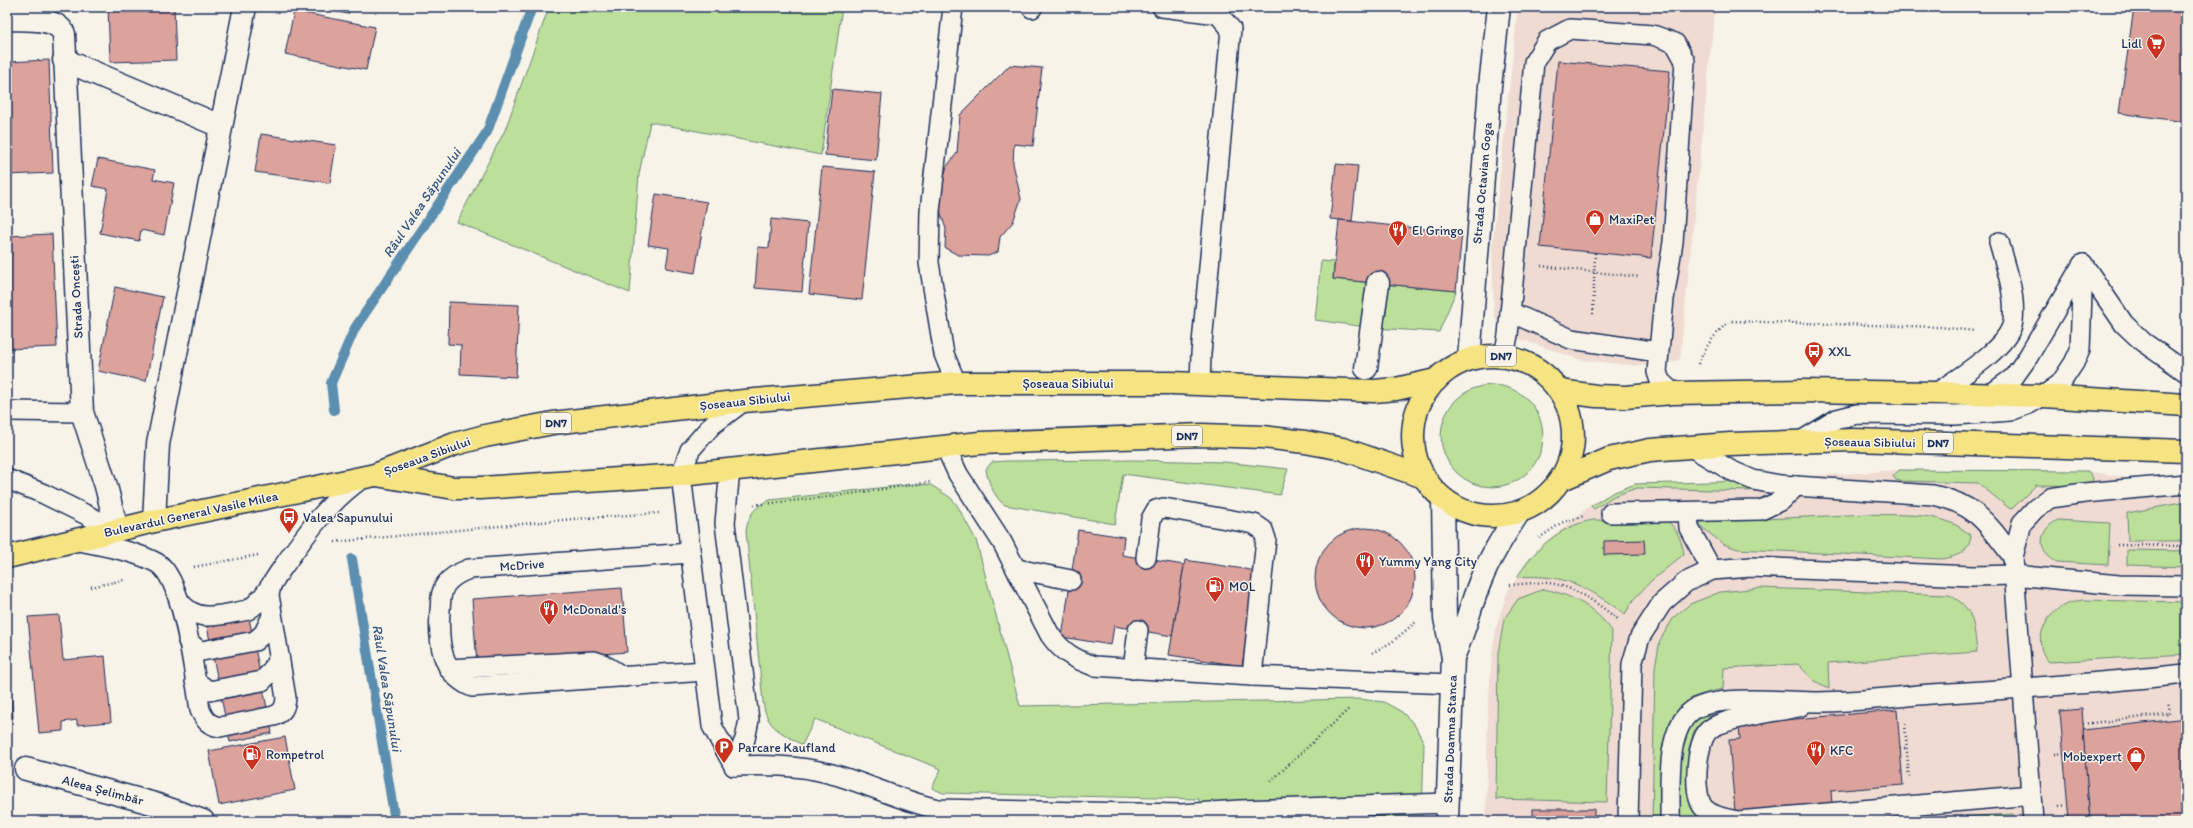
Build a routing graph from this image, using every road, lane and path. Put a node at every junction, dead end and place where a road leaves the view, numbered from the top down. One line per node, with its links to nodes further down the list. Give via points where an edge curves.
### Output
1 (245, 7): 7 (street)
2 (953, 7): 25 (lane, via 930,211 929,263 944,354)
3 (1162, 7): 26 (lane, via 1218,14 1232,29)
4 (1499, 7): 20 (street, Strada Octavian Goga, via 1490,86)
5 (7, 19): 6 (street, Strada Oncești, via 53,22 64,34)
6 (64, 60): 7 (street); 35 (street, Strada Oncești)
7 (220, 126): 55 (street, via 158,444)
8 (1999, 242): 29 (lane, via 2012,293 2013,322 2001,343 1975,366)
9 (1595, 252): 12 (path)
10 (1515, 263): 12 (path); 13 (lane, via 1534,62 1547,41 1570,29 1653,35 1676,43 1685,61 1673,242); 15 (lane)
11 (2083, 264): 23 (lane, via 2124,324 2143,342); 30 (lane, via 2028,357 2013,378); 31 (lane, via 2080,350 2060,384)
12 (1594, 272): 13 (path); 17 (path)
13 (1667, 280): 18 (lane)
14 (1378, 283): 22 (street)
15 (1510, 312): 17 (lane, via 1571,339); 19 (lane)
16 (1980, 332): 21 (path, via 1940,327 1730,321 1713,336)
17 (1592, 342): 18 (lane)
18 (1658, 352): 28 (lane, via 1657,372 1660,381)
19 (1504, 356): 20 (main road, Șoseaua Sibiului / DN7); 27 (main road, Șoseaua Sibiului / DN7, via 1536,368)
20 (1469, 360): 24 (main road, Șoseaua Sibiului / DN7, via 1451,368)
21 (1697, 367)
22 (1366, 368)
23 (2186, 372)
24 (1436, 380): 26 (main road, Șoseaua Sibiului / DN7, via 1374,391); 44 (main road, Șoseaua Sibiului / DN7, via 1423,396 1416,416 1413,437 1416,457)
25 (956, 383): 26 (main road, Șoseaua Sibiului / DN7); 32 (main road, Șoseaua Sibiului / DN7)
26 (1200, 384)
27 (1560, 391): 28 (main road, via 1625,397); 46 (main road, Șoseaua Sibiului / DN7, via 1573,426 1573,445)
28 (1673, 393): 29 (main road)
29 (1936, 393): 30 (main road)
30 (1991, 394): 31 (main road)
31 (2043, 396): 33 (main road); 36 (lane, via 2010,411 1956,415 1857,414 1837,419)
32 (744, 401): 42 (lane, via 712,425 690,450); 43 (main road, Șoseaua Sibiului / DN7, via 553,423 485,436 455,444)
33 (2186, 405)
34 (7, 411): 35 (lane)
35 (82, 412): 56 (street, Strada Oncești)
36 (1801, 441): 38 (main road, Șoseaua Sibiului / DN7); 39 (main road, Șoseaua Sibiului / DN7, via 1854,440)
37 (946, 446): 40 (main road, Șoseaua Sibiului / DN7); 41 (lane); 44 (main road, Șoseaua Sibiului / DN7, via 1023,440 1202,435 1263,437 1343,449)
38 (1691, 447): 46 (main road, Șoseaua Sibiului / DN7, via 1650,450 1609,460); 48 (lane, via 1753,480)
39 (2186, 451)
40 (730, 470): 42 (main road, Șoseaua Sibiului / DN7); 50 (lane)
41 (958, 474): 50 (path, via 935,482); 68 (lane)
42 (680, 475): 43 (main road, Șoseaua Sibiului / DN7, via 481,488 454,488); 51 (lane)
43 (369, 476): 55 (main road, Bulevardul General Vasile Milea / DN7); 61 (lane, via 332,503)
44 (1424, 477): 49 (main road, Șoseaua Sibiului / DN7)
45 (7, 479): 56 (lane)
46 (1560, 480): 52 (main road, Șoseaua Sibiului / DN7, via 1549,494)
47 (2186, 484): 67 (lane, via 2050,498 2022,523)
48 (1796, 486): 53 (lane, via 1782,500 1761,510); 67 (lane, via 1948,498 1962,504 1986,521)
49 (1443, 499): 52 (main road, Șoseaua Sibiului / DN7, via 1460,509 1479,515 1499,516); 83 (street, Strada Doamna Stanca, via 1445,618)
50 (725, 508): 98 (lane, via 728,556 749,720 745,739)
51 (685, 511): 61 (path, via 565,519 328,542); 63 (lane)
52 (1519, 512): 83 (street, Strada Doamna Stanca, via 1488,564)
53 (1688, 512): 54 (lane); 69 (lane, via 1689,528)
54 (1611, 513): 58 (path, via 1582,516 1561,523)
55 (154, 522): 56 (main road, Bulevardul General Vasile Milea / DN7)
56 (117, 530): 57 (main road, Bulevardul General Vasile Milea / DN7)
57 (75, 540): 62 (main road, Bulevardul General Vasile Milea / DN7); 70 (lane, via 135,555 159,564)
58 (1535, 542)
59 (2117, 545): 60 (path)
60 (2186, 546)
61 (297, 548): 70 (path); 73 (lane)
62 (43, 549): 64 (main road, Bulevardul General Vasile Milea / DN7); 66 (main road)
63 (690, 553): 85 (lane); 85 (lane, McDrive, via 470,569 447,582 441,592 438,634 443,657 449,669 463,683 472,687)
64 (7, 557)
65 (1146, 558): 87 (lane, via 1151,519 1156,510 1164,508 1254,524 1263,530 1266,539)
66 (7, 564)
67 (2013, 566): 69 (lane, via 1973,576 1751,567); 74 (lane, via 2119,585); 92 (lane)
68 (1017, 569): 71 (lane); 84 (lane, via 1058,647 1073,658 1094,666)
69 (1712, 570): 80 (lane, via 1686,582 1662,603)
70 (165, 573): 75 (path); 76 (lane, via 172,580)
71 (1070, 580)
72 (1502, 585): 80 (path, via 1547,583 1562,586 1592,600)
73 (271, 586): 76 (lane, via 248,610 202,616 192,613); 77 (lane, via 269,595)
74 (2186, 586)
75 (90, 587)
76 (180, 602): 81 (lane)
77 (272, 616): 81 (lane, via 264,633 255,641 202,651); 82 (lane)
78 (1420, 618): 89 (path, via 1392,642 1373,652 1366,662)
79 (1138, 630): 84 (lane)
80 (1640, 637): 105 (lane, via 1632,664)
81 (188, 641): 90 (lane)
82 (279, 656): 90 (lane, via 271,672 262,681 209,691); 90 (lane, via 286,698 285,707 274,716 220,727 213,726 207,723 200,710)
83 (1453, 657): 91 (street, Strada Doamna Stanca)
84 (1133, 668): 87 (lane)
85 (705, 671): 98 (lane, via 712,726)
86 (2186, 674): 88 (lane)
87 (1252, 676): 89 (lane)
88 (2166, 676): 92 (lane); 95 (path, via 2170,714)
89 (1365, 680): 91 (lane); 102 (path, via 1363,694 1359,700)
90 (195, 681)
91 (1452, 684): 103 (street, Strada Doamna Stanca)
92 (2023, 688): 93 (lane); 100 (lane)
93 (1903, 696): 94 (lane); 97 (path)
94 (1818, 702): 101 (lane, via 1731,721 1710,729 1702,738 1697,759 1699,798 1704,808 1720,817 1738,821); 106 (lane, via 1776,699 1735,701 1706,705 1693,710 1683,720 1672,744)
95 (2083, 724)
96 (1900, 748): 97 (path)
97 (1906, 748): 101 (path)
98 (734, 766): 102 (lane, via 770,764 828,773 910,803 938,809 1181,814)
99 (26, 769): 104 (street, Aleea Șelimbăr, via 155,804)
100 (2032, 795): 101 (lane); 107 (lane)
101 (1911, 806)
102 (1240, 810): 103 (lane)
103 (1447, 812)
104 (203, 821)
105 (1628, 821)
106 (1670, 821)
107 (2033, 821)

